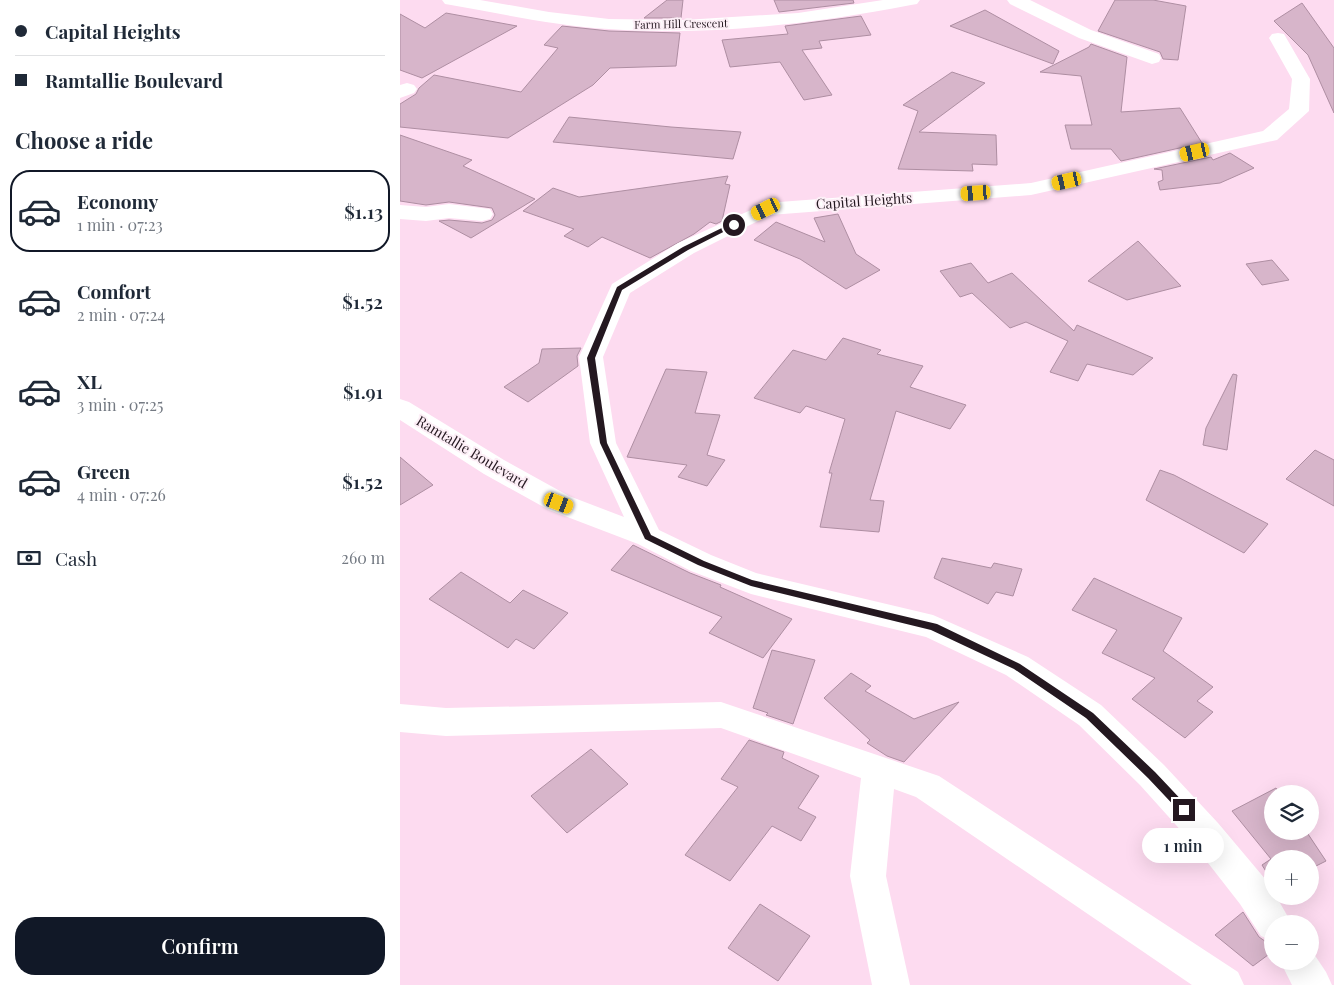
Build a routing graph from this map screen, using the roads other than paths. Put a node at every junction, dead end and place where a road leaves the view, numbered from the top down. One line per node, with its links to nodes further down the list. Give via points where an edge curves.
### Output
1 (451, 0): 5 (street, Farm Hill Crescent, via 565,20 608,24 727,24)
2 (911, 0): 5 (street, Farm Hill Crescent)
3 (1016, 0): 7 (street, via 1085,34)
4 (721, 9): 5 (street)
5 (802, 16)
6 (1278, 38): 11 (street, Capital Heights, via 1301,79 1299,111 1270,136 1030,189 766,209 686,248 620,289 591,358 604,443)
7 (1152, 58)
8 (400, 212): 9 (street)
9 (482, 214)
10 (400, 408): 11 (street, Ramtallie Boulevard, via 470,453 559,503)
11 (648, 537): 14 (street, Ramtallie Boulevard, via 751,583 933,627 1017,666 1090,715 1152,775 1206,834)
12 (400, 718): 13 (street, via 446,722 721,715)
13 (879, 769): 16 (street, via 868,876); 17 (street, via 927,786)
14 (1268, 915)
15 (1304, 970): 18 (street)
16 (891, 985)
17 (1225, 985)
18 (1314, 985)

